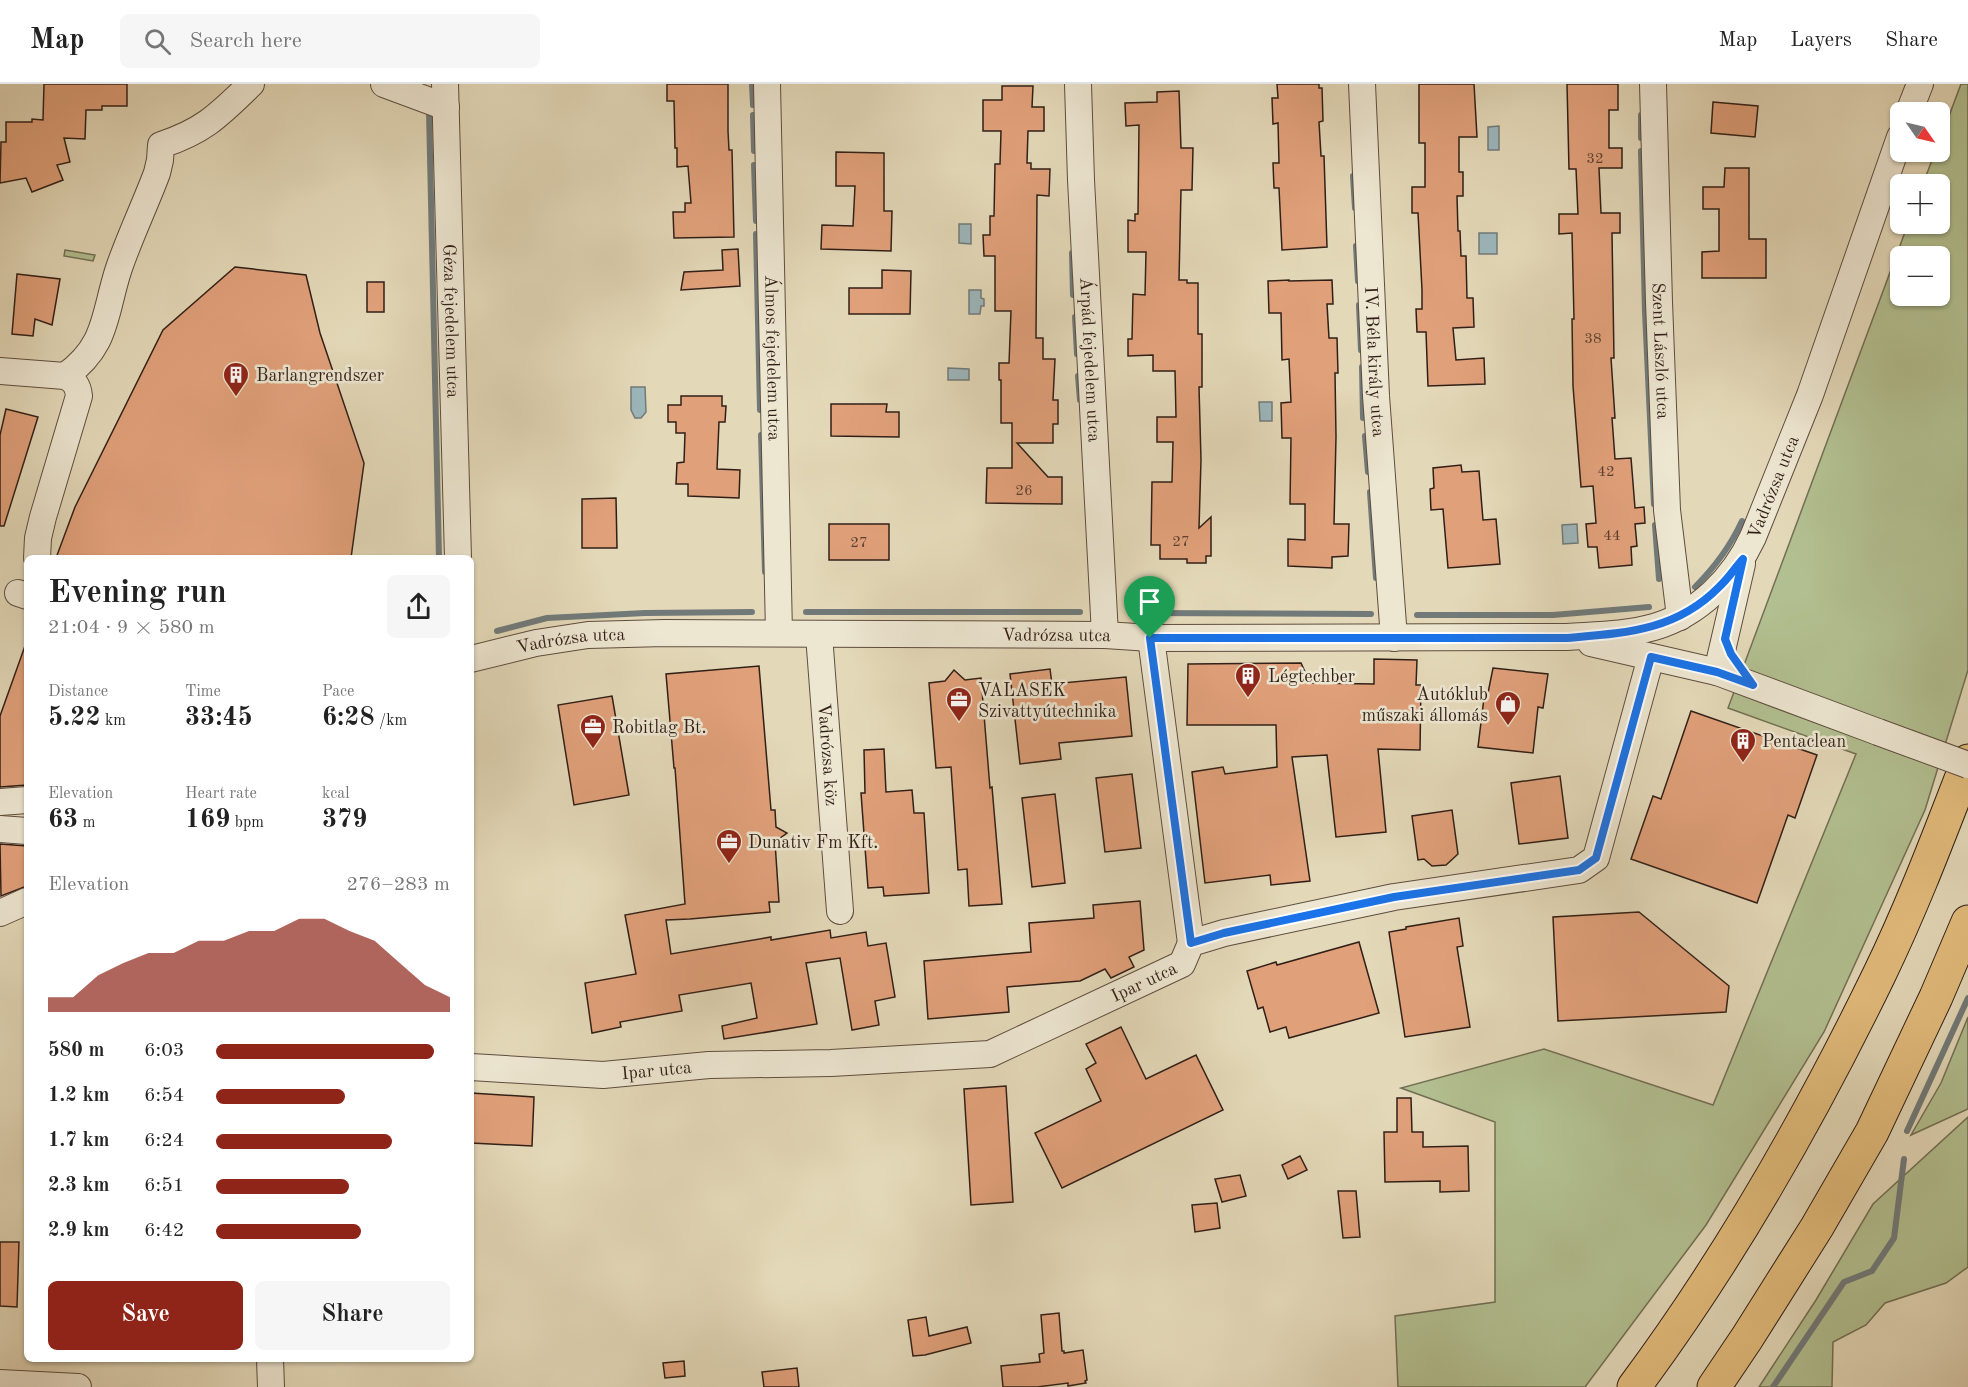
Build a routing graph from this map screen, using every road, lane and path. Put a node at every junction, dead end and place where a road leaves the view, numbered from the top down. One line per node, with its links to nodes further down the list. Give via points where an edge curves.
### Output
1 (251, 84): 12 (street, via 204,126 161,145 157,173 120,268 100,336 87,357)
2 (384, 84): 8 (street)
3 (767, 84): 17 (street, Álmos fejedelem utca)
4 (1078, 84): 19 (street, Árpád fejedelem utca)
5 (1362, 84): 21 (street, IV. Béla király utca, via 1376,396)
6 (1653, 84): 16 (street, Szent László utca, via 1667,498)
7 (1920, 84): 9 (street)
8 (446, 96): 14 (street, Géza fejedelem utca)
9 (1913, 102)
10 (1891, 162): 15 (street, Vadrózsa utca, via 1809,395)
11 (0, 371): 12 (street)
12 (64, 376): 13 (street, via 76,384 79,396 43,517)
13 (37, 555)
14 (458, 555)
15 (1743, 559): 16 (street, Vadrózsa utca, via 1719,588); 23 (street)
16 (1680, 617): 22 (street, Vadrózsa utca, via 1623,633)
17 (779, 633): 18 (street, Vadrózsa utca); 25 (street, Vadrózsa utca, via 588,635)
18 (819, 635): 19 (street, Vadrózsa utca); 34 (street, Vadrózsa köz)
19 (1105, 635): 20 (street, Vadrózsa utca)
20 (1150, 638): 21 (street, Vadrózsa utca); 37 (street)
21 (1394, 638): 22 (street, Vadrózsa utca)
22 (1567, 638): 24 (street)
23 (1725, 639): 26 (street); 27 (street)
24 (1651, 657): 26 (street); 37 (street, Ipar utca, via 1596,858 1579,870 1394,897)
25 (474, 658)
26 (1717, 672): 27 (street)
27 (1753, 685): 28 (street, bridge)
28 (1968, 763): 43 (highway, via 1879,974 1801,1127 1687,1314)
29 (24, 800): 30 (street)
30 (0, 802)
31 (0, 830): 32 (street)
32 (24, 831)
33 (24, 902): 35 (street)
34 (840, 911)
35 (0, 913)
36 (1968, 922): 44 (highway, via 1872,1132 1817,1227)
37 (1191, 943): 38 (street, Ipar utca, via 1182,964 990,1054 709,1065 603,1076)
38 (474, 1067)
39 (270, 1362): 42 (street)
40 (0, 1383): 41 (street)
41 (78, 1387)
42 (271, 1387)
43 (1634, 1387)
44 (1714, 1387)

